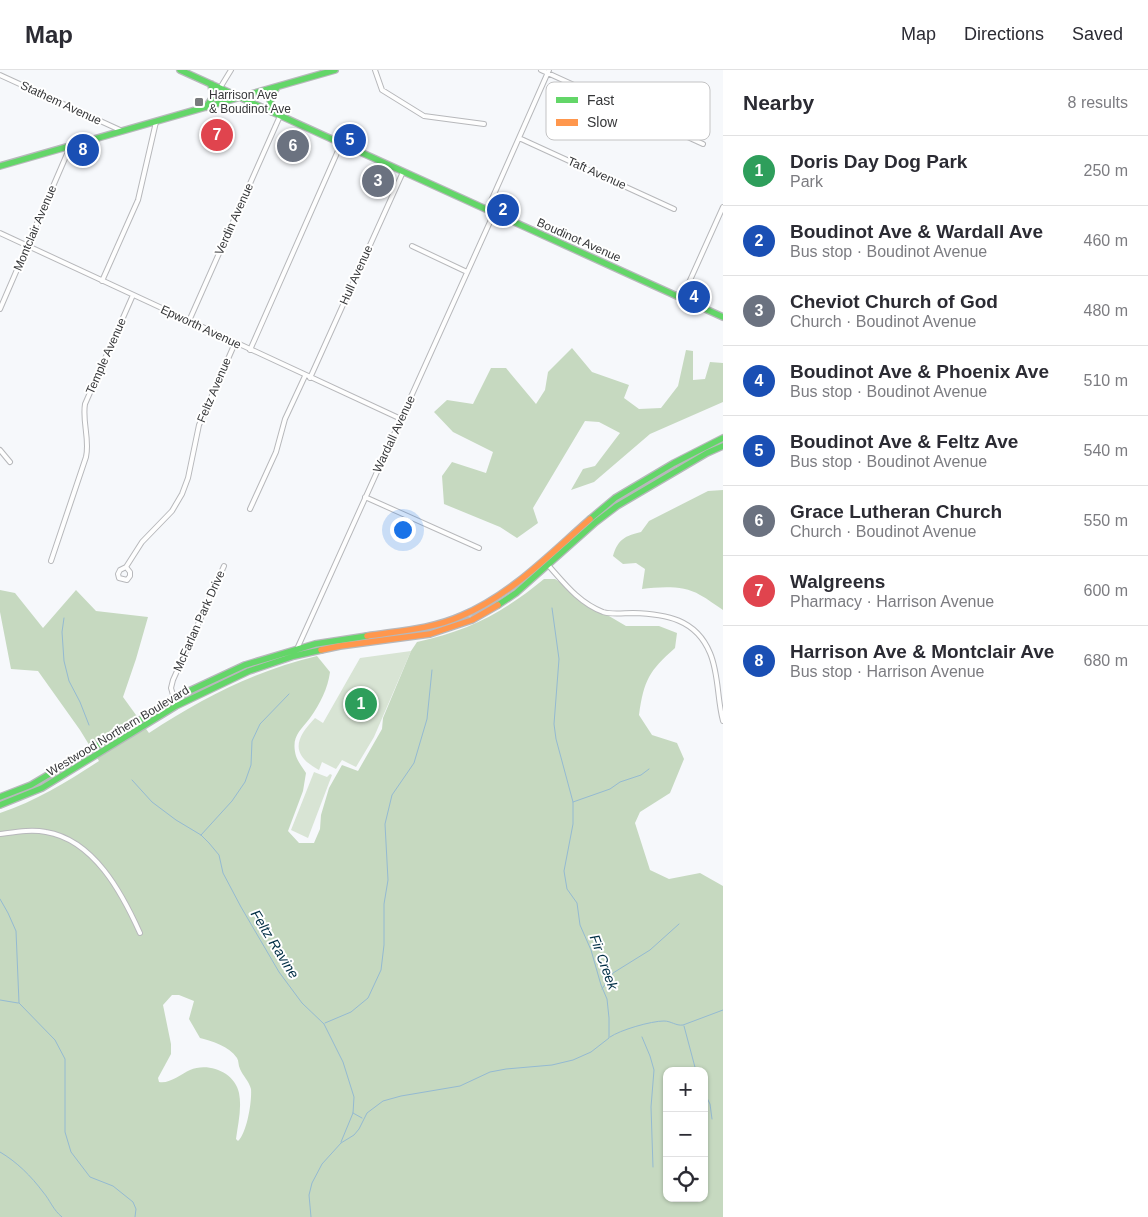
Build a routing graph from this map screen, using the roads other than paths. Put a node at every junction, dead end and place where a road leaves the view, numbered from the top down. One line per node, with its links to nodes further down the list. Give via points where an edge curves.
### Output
1 (2, 70): 8 (street)
2 (180, 70): 10 (main road, Boudinot Avenue)
3 (231, 70): 12 (street)
4 (335, 70): 11 (main road)
5 (375, 70): 18 (street, via 382,90 424,116)
6 (541, 70): 7 (street)
7 (548, 72): 9 (street); 20 (street)
8 (0, 75): 19 (street, Stathem Avenue)
9 (570, 82)
10 (211, 84): 12 (main road, Boudinot Avenue); 14 (main road, via 213,97)
11 (278, 86): 13 (main road); 15 (main road, via 271,96)
12 (220, 88): 13 (main road, Boudinot Avenue)
13 (239, 97): 14 (main road); 15 (main road, Boudinot Avenue)
14 (206, 108): 17 (main road)
15 (272, 112): 16 (main road, Boudinot Avenue)
16 (280, 116): 22 (main road, Boudinot Avenue); 40 (street, Verdin Avenue)
17 (156, 122): 19 (main road); 35 (street, via 138,200)
18 (484, 124)
19 (122, 131): 24 (main road)
20 (519, 138): 28 (street, Taft Avenue); 29 (street)
21 (694, 140): 23 (street)
22 (342, 144): 26 (main road, Boudinot Avenue); 42 (street)
23 (703, 144)
24 (70, 146): 25 (main road); 32 (street, Montclair Avenue)
25 (0, 166)
26 (403, 172): 29 (main road, Boudinot Avenue); 43 (street, Hull Avenue)
27 (723, 207): 37 (street)
28 (674, 209)
29 (487, 210): 30 (main road, Boudinot Avenue)
30 (494, 213): 34 (street, Wardall Avenue); 37 (main road, Boudinot Avenue)
31 (0, 233): 32 (street, Epworth Avenue)
32 (28, 246): 35 (street, Epworth Avenue); 38 (street, Montclair Avenue)
33 (412, 246): 34 (street)
34 (467, 272): 44 (street, Wardall Avenue)
35 (102, 281): 36 (street, Epworth Avenue)
36 (133, 296): 40 (street, Epworth Avenue); 53 (street, Temple Avenue, via 85,404 86,457)
37 (682, 298): 39 (main road, Boudinot Avenue)
38 (0, 309)
39 (723, 317)
40 (189, 321): 41 (street, Epworth Avenue)
41 (235, 343): 42 (street, Epworth Avenue); 56 (street, Feltz Avenue, via 199,425 182,494)
42 (250, 350): 43 (street, Epworth Avenue)
43 (308, 377): 44 (street, Epworth Avenue); 50 (street, Hull Avenue, via 285,419 276,452)
44 (401, 419): 49 (street, Wardall Avenue)
45 (723, 438): 52 (main road, Westwood Northern Boulevard, via 615,498)
46 (723, 446): 54 (main road, Westwood Northern Boulevard, via 617,506)
47 (0, 450): 48 (street)
48 (10, 462)
49 (365, 498): 51 (street); 57 (street, Wardall Avenue)
50 (250, 509)
51 (479, 548)
52 (543, 560): 54 (street); 57 (main road, Westwood Northern Boulevard, via 500,595 462,616 420,628)
53 (51, 561)
54 (548, 565): 58 (main road, Westwood Northern Boulevard, via 499,605 472,620 415,637 340,646); 60 (street, via 590,606 605,612 657,614 690,626 710,653)
55 (224, 566): 59 (street, McFarlan Park Drive, via 173,680 171,688)
56 (126, 568)
57 (297, 648): 58 (street, Wardall Avenue); 59 (main road, Westwood Northern Boulevard, via 245,665 187,692)
58 (294, 656): 59 (main road, Westwood Northern Boulevard, via 249,671)
59 (175, 703): 61 (main road, Westwood Northern Boulevard, via 31,785); 62 (main road, Westwood Northern Boulevard, via 42,788)
60 (723, 721)
61 (0, 797)
62 (0, 805)
63 (0, 834): 64 (street, via 29,830 46,832 84,850 109,878)
64 (140, 933)

